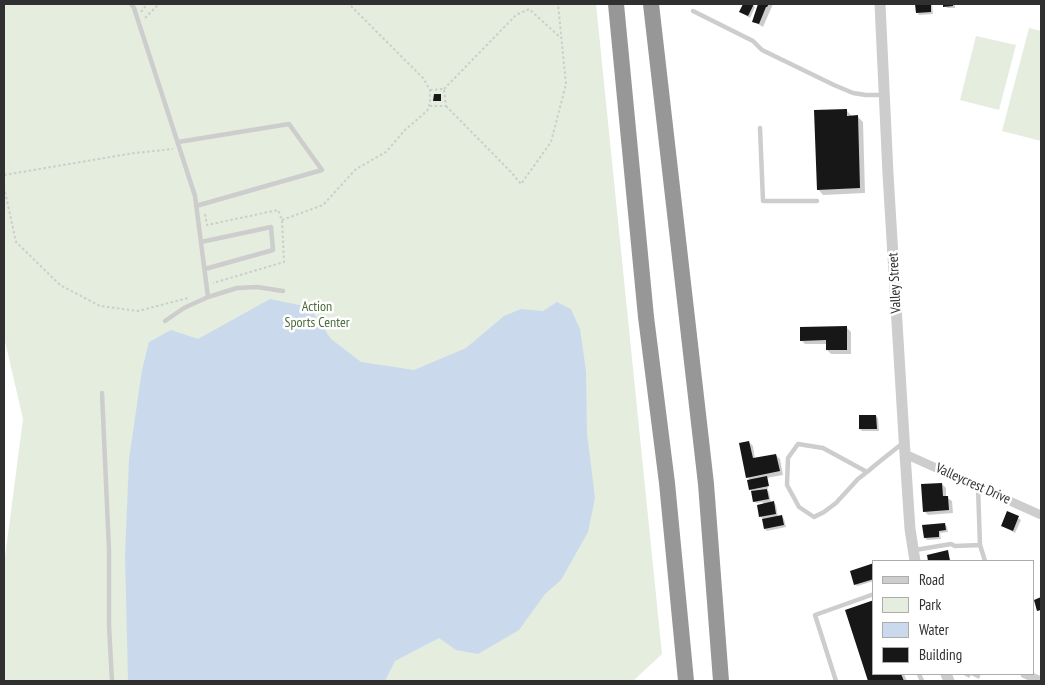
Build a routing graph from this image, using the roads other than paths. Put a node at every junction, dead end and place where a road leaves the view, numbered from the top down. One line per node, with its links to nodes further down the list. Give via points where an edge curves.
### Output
1 (131, 4): 8 (lane)
2 (616, 4): 27 (highway)
3 (651, 4): 28 (highway, via 706,484)
4 (880, 4): 6 (street, Valley Street)
5 (693, 11): 6 (lane, via 753,41 762,50 853,93)
6 (885, 95): 17 (street, Valley Street)
7 (760, 128): 9 (lane, via 763,201)
8 (178, 142): 10 (lane); 10 (lane, via 289,124 322,170)
9 (817, 201)
10 (196, 206): 11 (lane)
11 (201, 242): 12 (lane); 12 (lane, via 271,227 273,250)
12 (205, 269): 14 (lane)
13 (282, 291): 14 (lane, via 238,288)
14 (208, 297): 15 (lane)
15 (165, 321)
16 (102, 393): 26 (lane)
17 (905, 448): 18 (lane); 19 (street, Valleycrest Drive); 22 (street, Valley Street)
18 (867, 472): 18 (lane, via 836,503 814,517 799,508 787,485 788,458 798,444 822,448)
19 (978, 486): 20 (street, Valleycrest Drive); 21 (lane)
20 (1041, 515)
21 (980, 545): 22 (lane, via 951,544); 23 (lane)
22 (914, 556)
23 (985, 560)
24 (872, 595): 29 (lane, via 815,615)
25 (1027, 675): 30 (street)
26 (112, 681)
27 (686, 681)
28 (720, 681)
29 (836, 681)
30 (1041, 681)

